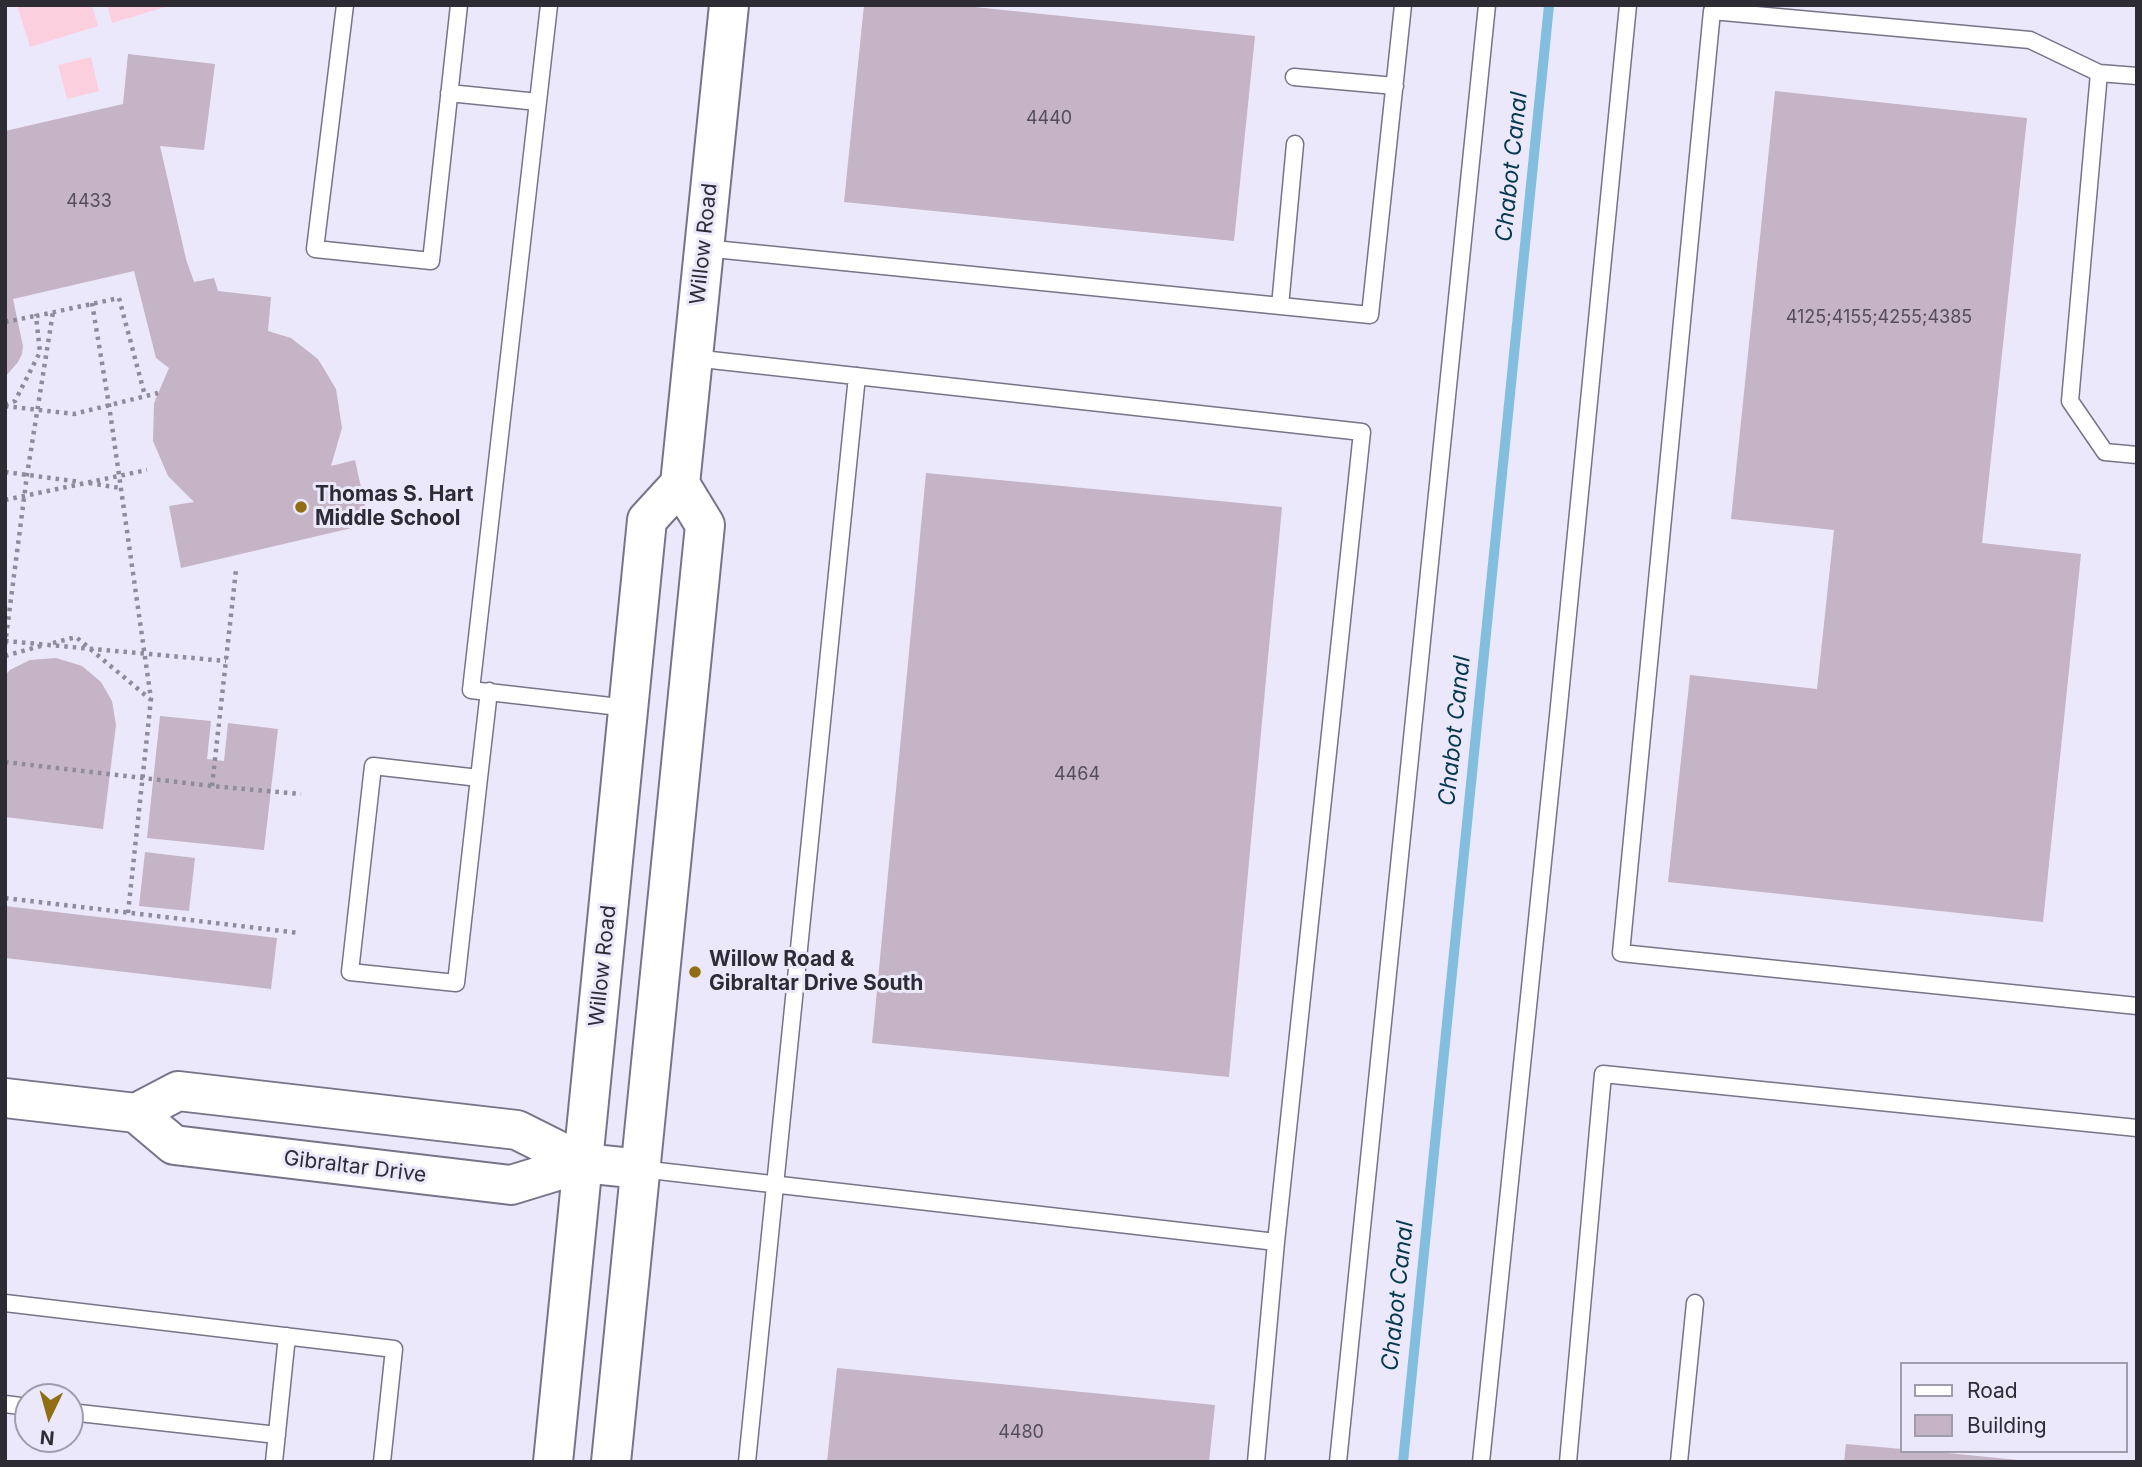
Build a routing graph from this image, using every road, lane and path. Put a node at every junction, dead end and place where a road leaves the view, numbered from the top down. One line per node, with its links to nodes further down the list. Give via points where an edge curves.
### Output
1 (345, 5): 12 (lane, via 315,249 431,261)
2 (459, 5): 12 (lane)
3 (549, 5): 13 (lane)
4 (729, 5): 15 (street, Willow Road)
5 (1403, 5): 11 (lane)
6 (1487, 5): 75 (lane)
7 (1628, 5): 76 (lane)
8 (2099, 73): 9 (lane); 28 (lane, via 2070,401 2105,452); 56 (lane, via 2030,40 1712,11 1621,953)
9 (2137, 76)
10 (1294, 77): 11 (lane)
11 (1395, 86): 17 (lane, via 1370,315)
12 (449, 93): 13 (lane)
13 (538, 103): 45 (lane, via 471,690)
14 (1295, 144): 17 (lane)
15 (704, 248): 17 (lane); 21 (street, Willow Road)
16 (92, 303): 18 (path); 24 (path, via 119,298); 25 (path)
17 (1280, 306)
18 (53, 312): 19 (path); 27 (path)
19 (36, 316): 20 (path); 26 (path, via 40,352 15,401)
20 (5, 322)
21 (693, 358): 22 (lane); 34 (street, Willow Road)
22 (857, 376): 62 (lane); 63 (lane, via 1362,432)
23 (158, 393): 24 (path)
24 (145, 396): 25 (path)
25 (109, 405): 27 (path, via 74,414); 32 (path)
26 (5, 406): 27 (path)
27 (38, 410): 31 (path)
28 (2137, 455)
29 (147, 470): 32 (path)
30 (5, 472): 31 (path)
31 (27, 475): 33 (path); 36 (path)
32 (119, 476): 33 (path); 35 (path)
33 (86, 483): 35 (path); 36 (path)
34 (680, 484): 47 (street, Willow Road, via 647,520); 61 (street, via 705,524)
35 (120, 488): 42 (path)
36 (24, 496): 37 (path); 39 (path)
37 (5, 500)
38 (236, 570): 44 (path)
39 (5, 642): 40 (path)
40 (49, 644): 41 (path); 41 (path, via 76,637); 43 (path)
41 (90, 649): 42 (path); 46 (path)
42 (145, 654): 44 (path); 46 (path)
43 (5, 656)
44 (226, 661): 51 (path)
45 (489, 691): 47 (lane); 50 (lane)
46 (151, 699): 49 (path)
47 (628, 708): 60 (street, Willow Road)
48 (5, 762): 49 (path)
49 (143, 778): 51 (path); 54 (path)
50 (479, 778): 50 (lane, via 373,766 350,972 456,983)
51 (212, 786): 52 (path)
52 (301, 793)
53 (5, 898): 54 (path)
54 (128, 913): 55 (path)
55 (299, 933)
56 (2137, 1006)
57 (5, 1098): 58 (street)
58 (136, 1113): 60 (street, Gibraltar Drive, via 178,1091 517,1130); 60 (street, Gibraltar Drive, via 174,1145 511,1185)
59 (2137, 1128): 77 (lane, via 1603,1074)
60 (583, 1163): 61 (street, Gibraltar Drive); 71 (street, Willow Road)
61 (641, 1170): 62 (lane); 72 (street)
62 (775, 1185): 63 (lane); 73 (lane)
63 (1276, 1242): 74 (lane)
64 (5, 1303): 66 (lane)
65 (1695, 1303): 78 (lane)
66 (287, 1336): 68 (lane); 70 (lane, via 394,1349)
67 (84, 1414): 68 (lane)
68 (277, 1435): 69 (lane)
69 (274, 1462)
70 (382, 1462)
71 (553, 1462)
72 (611, 1462)
73 (747, 1462)
74 (1256, 1462)
75 (1338, 1462)
76 (1481, 1462)
77 (1568, 1462)
78 (1679, 1462)

